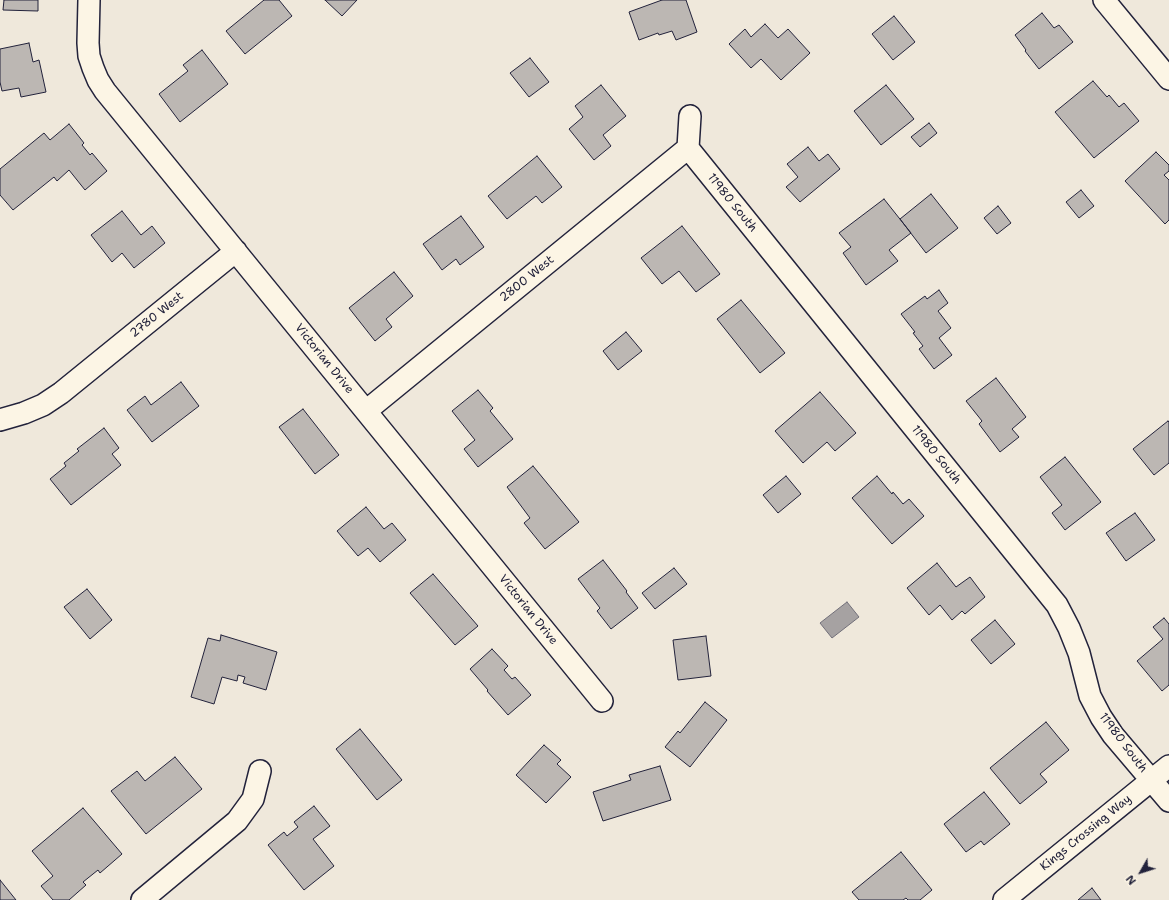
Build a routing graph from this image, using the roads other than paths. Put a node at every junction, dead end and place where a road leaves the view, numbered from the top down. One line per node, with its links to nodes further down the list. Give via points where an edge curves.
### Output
1 (89, 0): 6 (street, Victorian Drive, via 89,56 98,80)
2 (1104, 0): 3 (street)
3 (1169, 80)
4 (690, 116): 5 (street)
5 (688, 148): 7 (street, 2800 West); 12 (street, 11980 South, via 1056,605 1069,628 1079,653 1090,696 1101,717)
6 (236, 251): 7 (street, Victorian Drive); 8 (street, 2780 West, via 43,405)
7 (366, 411): 9 (street, Victorian Drive)
8 (0, 420)
9 (602, 701)
10 (1169, 766): 12 (street, Kings Crossing Way)
11 (260, 771): 14 (street, via 253,799 237,821)
12 (1152, 781): 13 (street, 11980 South); 15 (street, Kings Crossing Way)
13 (1169, 801)
14 (142, 900)
15 (1004, 900)

